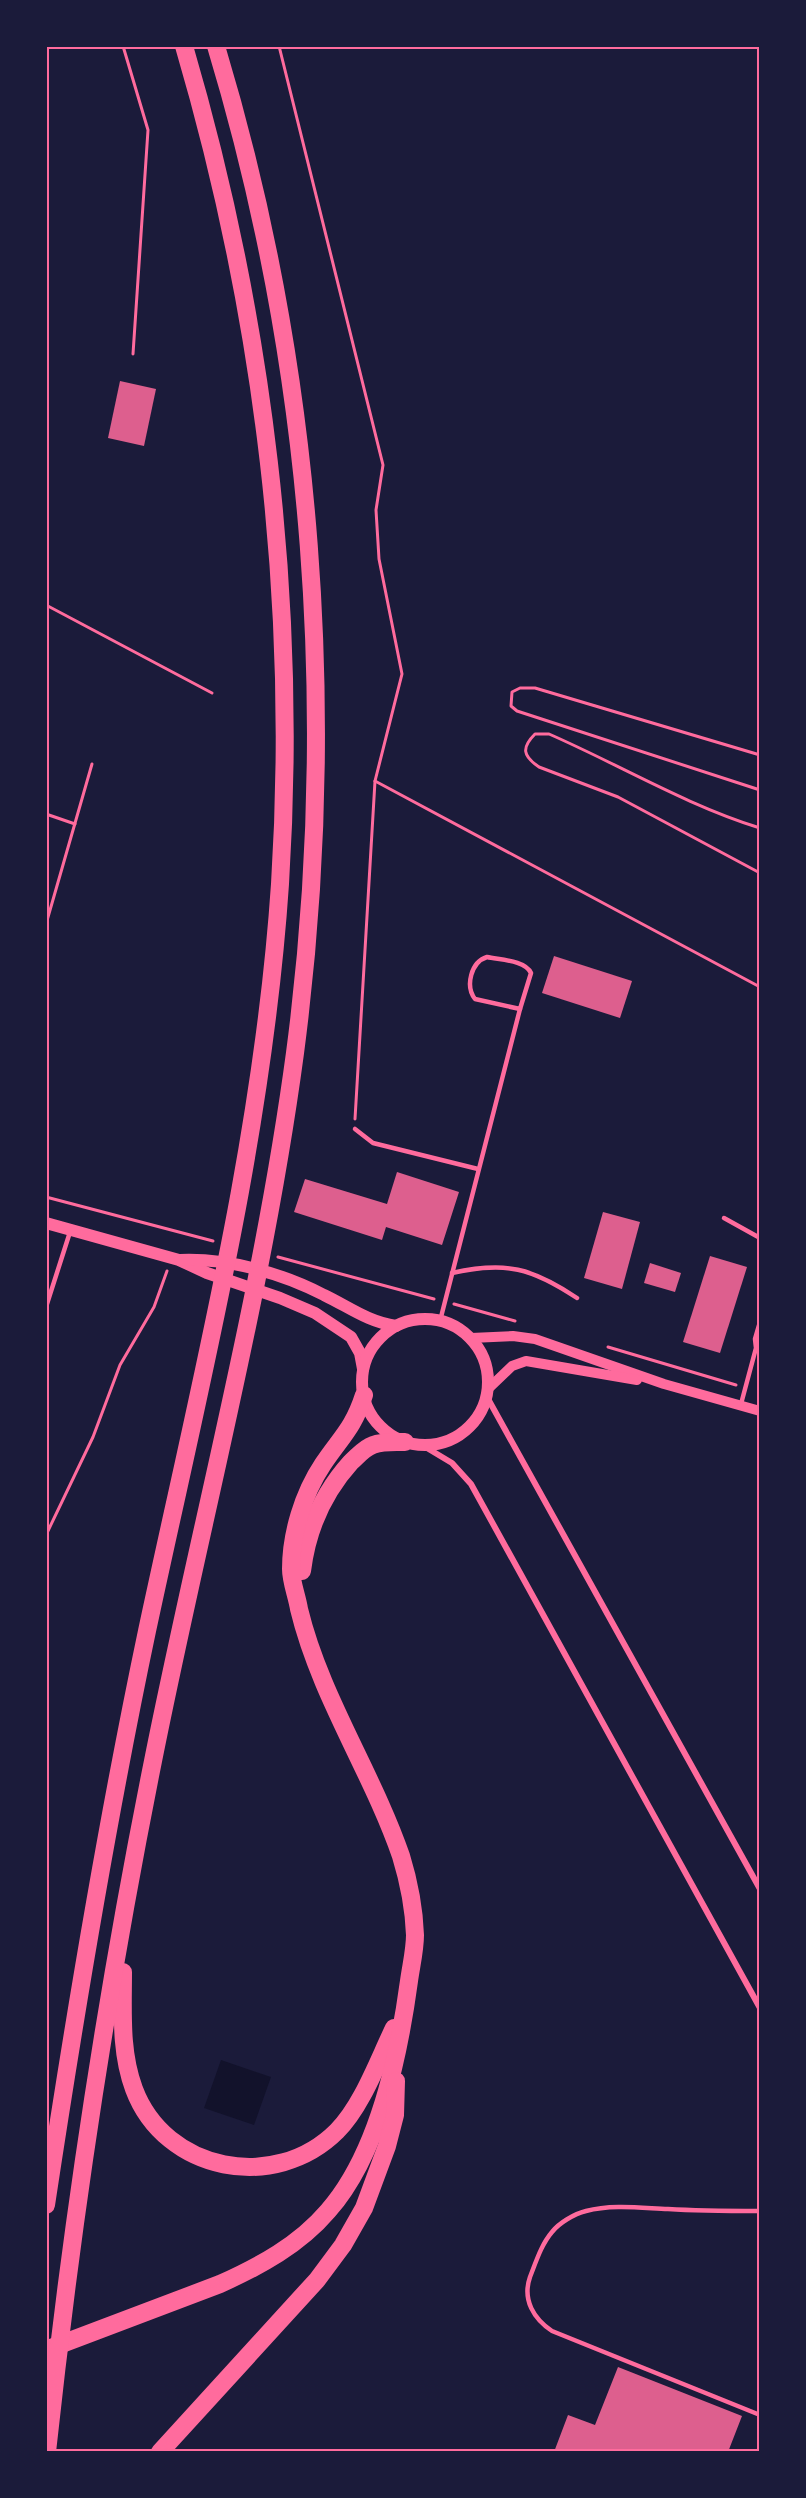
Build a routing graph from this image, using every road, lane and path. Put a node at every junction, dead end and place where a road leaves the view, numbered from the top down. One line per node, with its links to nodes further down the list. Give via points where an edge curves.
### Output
1 (123, 46): 5 (path, via 148,130)
2 (184, 46): 52 (highway, via 227,209 251,330 273,497 281,597 284,747 279,888 264,1049 238,1209 146,1635 100,1871)
3 (216, 46): 48 (highway, via 257,204 282,329 304,497 314,642 315,782 310,895 295,1053 269,1212)
4 (279, 46): 10 (path, via 383,465 376,510 379,559 402,674)
5 (133, 354)
6 (46, 605): 7 (path)
7 (212, 693)
8 (759, 755): 11 (path, via 535,688 520,687 510,698 517,711)
9 (92, 764): 13 (path)
10 (375, 781): 17 (path); 19 (path)
11 (759, 790)
12 (46, 814): 13 (path)
13 (75, 825): 16 (path)
14 (759, 828): 15 (path, via 686,801 549,734 536,734 526,742 528,760 539,767 618,797)
15 (759, 873)
16 (46, 924)
17 (759, 987)
18 (520, 1009): 18 (lane, via 529,969 523,964 480,959 474,966 470,987 475,999); 20 (lane)
19 (355, 1129): 20 (lane, via 373,1143)
20 (478, 1169): 26 (lane)
21 (724, 1218): 24 (lane)
22 (46, 1223): 23 (main road)
23 (71, 1229): 25 (main road); 28 (lane)
24 (759, 1238)
25 (175, 1259): 33 (main road, via 209,1260 282,1278 323,1294 373,1321); 37 (main road, via 280,1298 331,1322 357,1345); 45 (path, via 154,1306 120,1365 93,1437)
26 (452, 1272): 27 (lane, via 497,1266 526,1271 552,1281); 30 (lane)
27 (577, 1298)
28 (46, 1307)
29 (482, 1312): 31 (path)
30 (440, 1321): 33 (main road, via 420,1319); 34 (main road)
31 (516, 1322)
32 (759, 1322): 35 (lane)
33 (396, 1326): 37 (main road, via 377,1341)
34 (471, 1338): 38 (street, via 535,1339); 40 (main road, via 486,1362)
35 (757, 1339): 39 (lane)
36 (606, 1347): 39 (path)
37 (363, 1369): 41 (main road)
38 (664, 1384): 40 (street, via 526,1361 512,1366); 42 (street)
39 (745, 1388): 42 (lane)
40 (488, 1393): 44 (main road, via 478,1417 464,1432 445,1442); 47 (street)
41 (364, 1395): 44 (main road, via 381,1427); 46 (highway, via 350,1430 314,1479 296,1531 291,1572)
42 (741, 1406): 43 (street)
43 (759, 1411)
44 (414, 1443): 46 (highway, via 383,1442 367,1448 347,1467 324,1499 305,1549); 50 (street, via 452,1463 471,1484)
45 (46, 1535)
46 (300, 1612): 49 (highway, via 310,1650 385,1818 410,1887 415,1938)
47 (759, 1889)
48 (122, 1928): 49 (highway, via 124,2040 134,2091 146,2112 174,2143 219,2165 275,2165 311,2151 336,2132 362,2095); 56 (highway, via 78,2201)
49 (406, 2002): 51 (highway)
50 (759, 2008)
51 (396, 2049): 54 (highway, via 381,2110 364,2153 345,2188 316,2224 247,2272); 57 (highway, via 395,2115 387,2146 364,2208 343,2245 316,2280)
52 (46, 2205)
53 (759, 2211): 55 (lane, via 623,2207 586,2211 552,2231 539,2254 528,2298 535,2317 552,2331)
54 (46, 2350)
55 (759, 2415)
56 (47, 2451)
57 (160, 2451)

